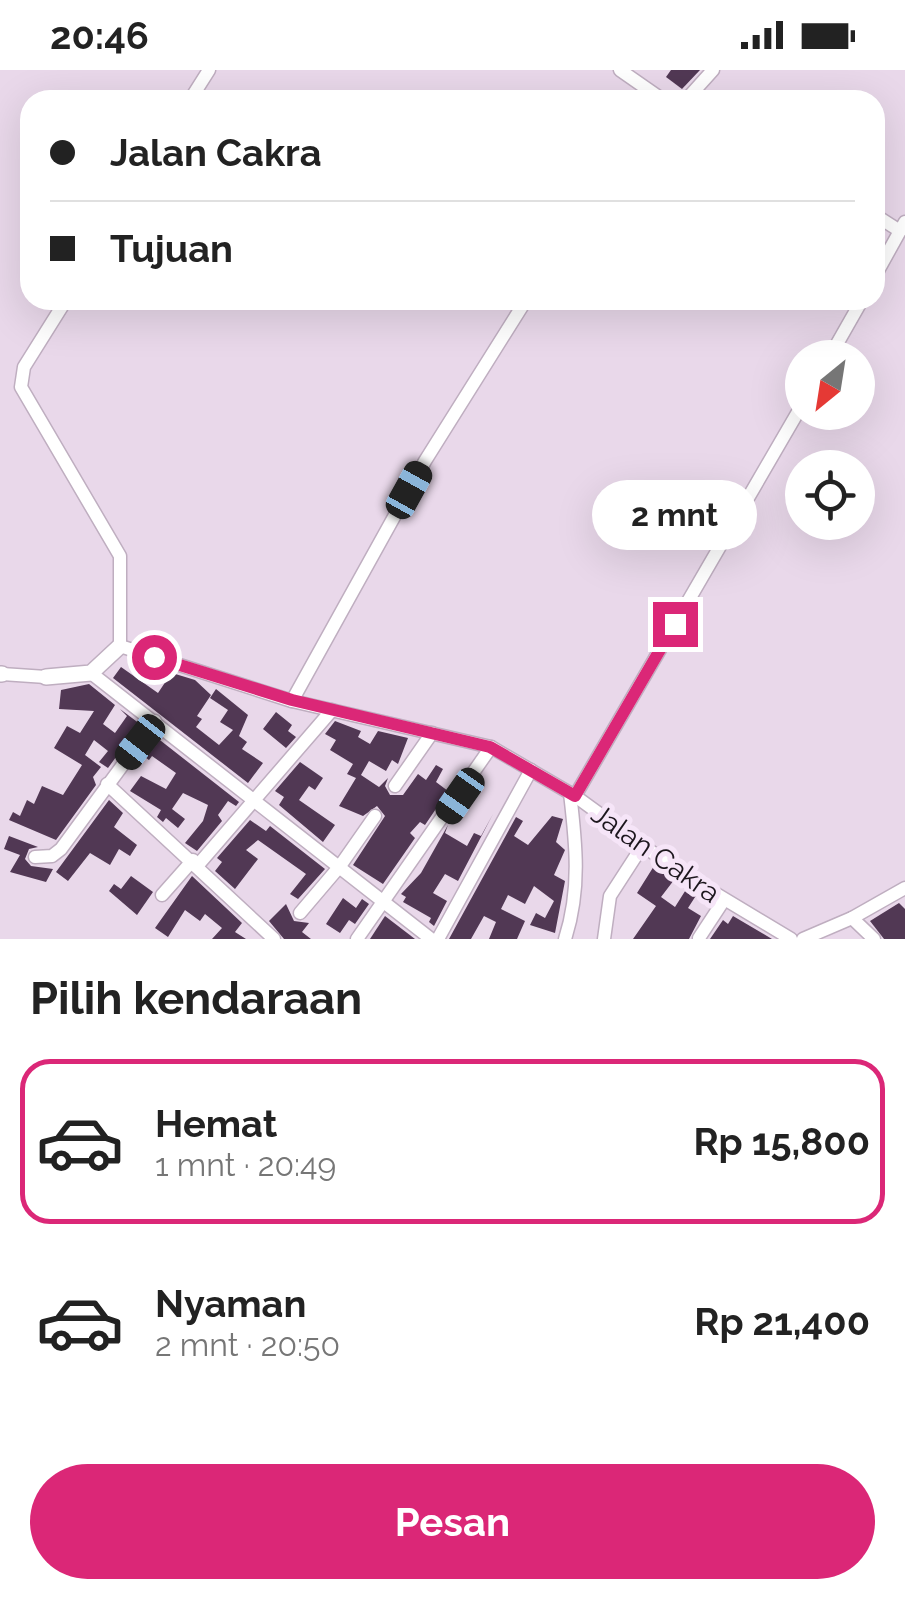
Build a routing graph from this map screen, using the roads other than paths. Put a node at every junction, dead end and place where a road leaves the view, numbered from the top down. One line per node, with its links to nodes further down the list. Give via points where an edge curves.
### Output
1 (620, 70): 3 (street)
2 (713, 70): 4 (street)
3 (649, 90)
4 (698, 90)
5 (903, 227): 6 (street)
6 (885, 258)
7 (60, 310): 12 (street, via 24,367 21,387 120,556)
8 (520, 310): 16 (street, via 425,462)
9 (856, 310): 10 (street)
10 (839, 340)
11 (787, 430): 24 (street)
12 (120, 646): 13 (main road); 16 (street, Jalan Cakra)
13 (91, 673): 15 (main road); 18 (street)
14 (1, 674): 15 (street)
15 (46, 677)
16 (292, 700): 17 (street, Jalan Cakra)
17 (332, 710): 19 (street, Jalan Cakra); 25 (street)
18 (155, 721): 22 (street); 25 (street)
19 (432, 732): 20 (street, Jalan Cakra); 23 (street)
20 (490, 747): 21 (street, Jalan Cakra); 34 (street)
21 (531, 770): 24 (street, Jalan Cakra); 41 (street)
22 (107, 784): 28 (street, via 56,854); 29 (street)
23 (395, 786)
24 (572, 795): 27 (street, Jalan Cakra); 42 (street, via 578,873)
25 (255, 800): 29 (street); 30 (street)
26 (375, 816): 30 (street)
27 (642, 845): 33 (street, Jalan Cakra); 43 (street, via 610,896)
28 (36, 857)
29 (195, 862): 32 (street); 39 (street)
30 (340, 866): 34 (street); 35 (street)
31 (905, 888): 36 (street)
32 (162, 895)
33 (724, 900): 37 (street, Jalan Cakra); 38 (street)
34 (385, 901): 40 (street); 41 (street)
35 (300, 912)
36 (852, 918): 44 (street); 45 (street)
37 (783, 937)
38 (699, 938)
39 (274, 939)
40 (358, 939)
41 (432, 939)
42 (565, 939)
43 (604, 939)
44 (803, 939)
45 (874, 939)

